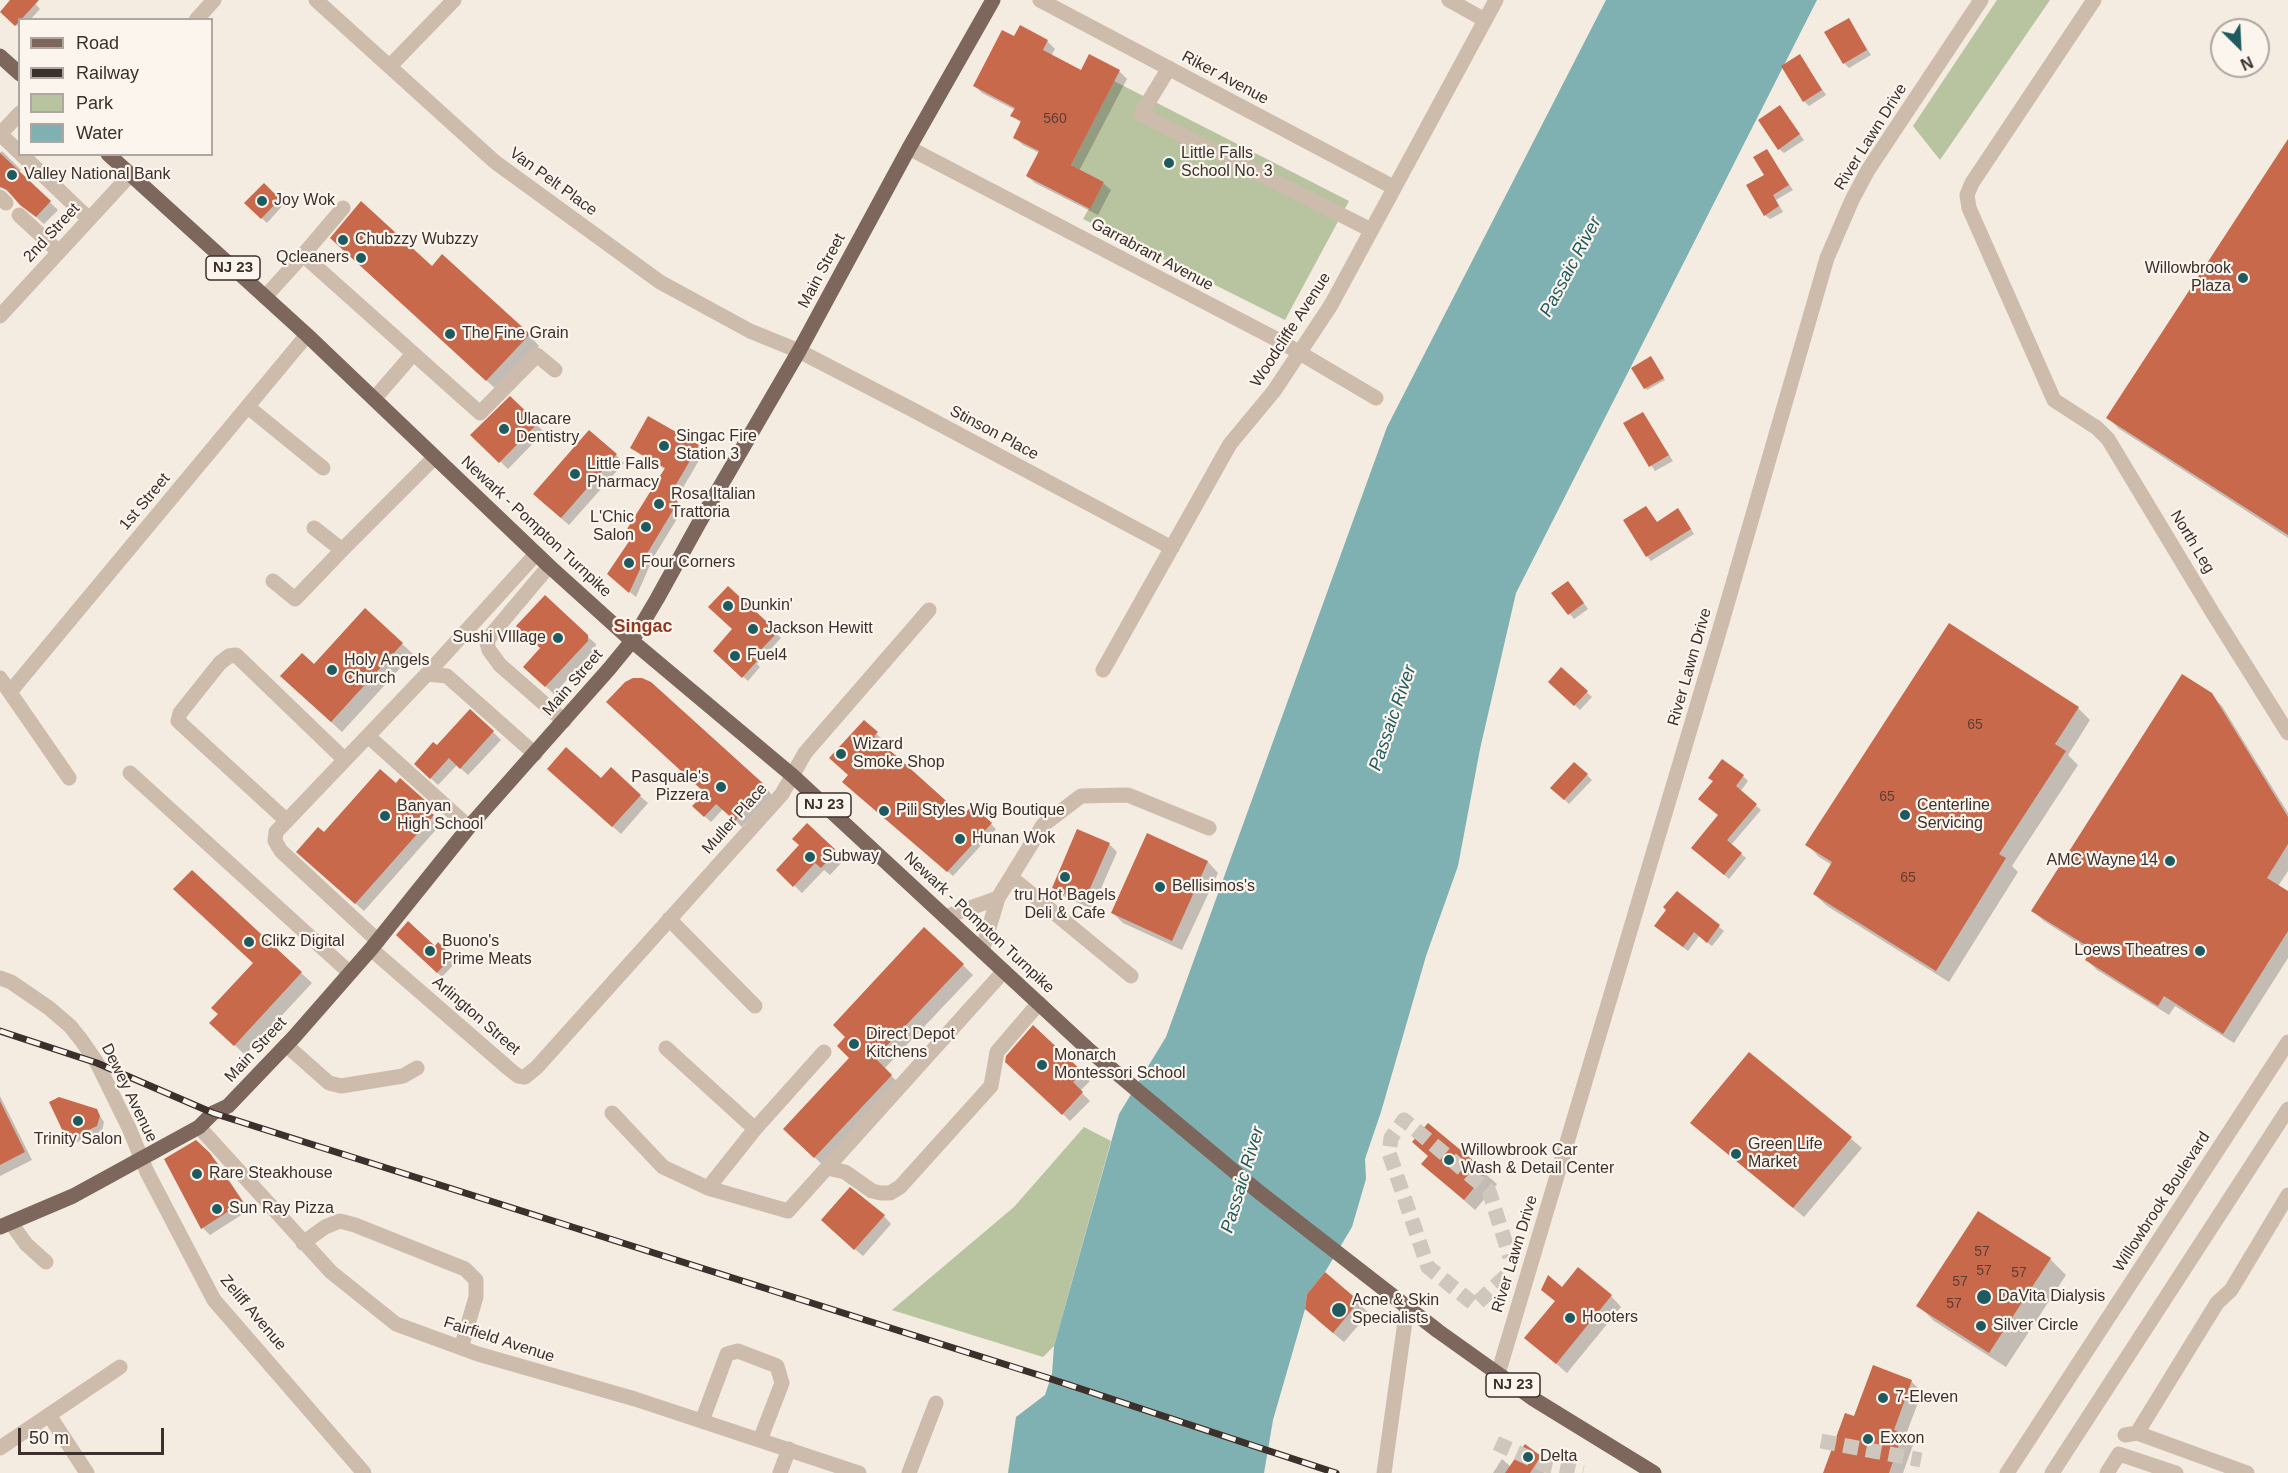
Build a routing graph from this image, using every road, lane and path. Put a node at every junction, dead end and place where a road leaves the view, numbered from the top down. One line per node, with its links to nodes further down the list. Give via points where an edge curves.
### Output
1 (214, 0): 10 (street)
2 (316, 0): 13 (street, Van Pelt Place)
3 (454, 0): 13 (street)
4 (993, 0): 17 (main road, Main Street)
5 (1040, 0): 14 (street, Riker Avenue)
6 (1449, 0): 11 (street)
7 (1496, 0): 11 (street, Woodcliffe Avenue)
8 (1981, 0): 96 (street, River Lawn Drive, via 1868,170 1827,258)
9 (2094, 0): 54 (street, North Leg, via 1972,183 1967,195 1969,208 2046,387 2054,400 2108,439)
10 (198, 18)
11 (1485, 20): 22 (street, Woodcliffe Avenue)
12 (0, 56): 15 (main road)
13 (390, 66): 32 (street, Van Pelt Place, via 495,162 660,282 750,331)
14 (1168, 68): 22 (street, Riker Avenue); 26 (street, via 1141,114)
15 (18, 72)
16 (18, 115): 18 (street, via 0,134)
17 (909, 148): 32 (main road, Main Street); 33 (street, Garrabrant Avenue)
18 (18, 152)
19 (22, 156): 25 (street)
20 (110, 156): 21 (main road, Newark - Pompton Turnpike / NJ 23)
21 (130, 175): 25 (street, 2nd Street); 29 (main road, Newark - Pompton Turnpike / NJ 23)
22 (1393, 187): 26 (street, Woodcliffe Avenue)
23 (343, 208): 28 (street)
24 (19, 215): 27 (street)
25 (89, 219): 27 (street, 2nd Street)
26 (1371, 230): 33 (street, Woodcliffe Avenue, via 1332,305)
27 (58, 252): 30 (street, 2nd Street)
28 (303, 255): 29 (street); 34 (street)
29 (265, 297): 31 (main road, Newark - Pompton Turnpike / NJ 23)
30 (0, 316)
31 (308, 335): 37 (main road, Newark - Pompton Turnpike / NJ 23); 38 (street, 1st Street)
32 (799, 351): 42 (street, Stinson Place); 48 (main road, Main Street)
33 (1299, 353): 36 (street, Garrabrant Avenue); 42 (street, Woodcliffe Avenue, via 1274,391 1230,444)
34 (413, 354): 35 (street, via 480,413 537,355); 37 (street)
35 (555, 370)
36 (1376, 398)
37 (374, 399): 39 (main road, Newark - Pompton Turnpike / NJ 23)
38 (248, 407): 40 (street); 52 (street, 1st Street)
39 (435, 457): 43 (street); 44 (main road, Newark - Pompton Turnpike / NJ 23)
40 (323, 468)
41 (314, 528): 43 (street)
42 (1172, 548): 49 (street, Woodcliffe Avenue)
43 (342, 550): 46 (street, via 295,599)
44 (536, 554): 45 (main road, Newark - Pompton Turnpike / NJ 23); 50 (street)
45 (549, 566): 48 (main road, Newark - Pompton Turnpike / NJ 23); 53 (street, via 487,643 500,665)
46 (273, 581)
47 (929, 610): 59 (street, Muller Place, via 805,753)
48 (632, 640): 53 (main road, Main Street); 59 (main road, Newark - Pompton Turnpike / NJ 23)
49 (1103, 670)
50 (427, 674): 55 (street); 56 (street, via 447,676)
51 (0, 678): 52 (street)
52 (10, 692): 60 (street)
53 (564, 721): 56 (main road, Main Street)
54 (2288, 733)
55 (368, 736): 57 (street); 62 (street)
56 (535, 754): 62 (main road, Main Street)
57 (345, 760): 61 (street); 61 (street, via 236,655 220,663 180,713 178,721)
58 (130, 773): 71 (street)
59 (793, 776): 66 (main road, Newark - Pompton Turnpike / NJ 23); 67 (street, Muller Place, via 782,794)
60 (69, 778)
61 (287, 821): 68 (street, via 276,832 275,842)
62 (469, 827): 68 (main road, Main Street)
63 (1209, 828): 64 (street, via 1128,795 1081,796 1043,825)
64 (1012, 878): 65 (street); 72 (street)
65 (998, 898): 66 (street); 69 (street)
66 (945, 916): 69 (main road, Newark - Pompton Turnpike / NJ 23)
67 (669, 919): 75 (street); 78 (street, Muller Place)
68 (375, 945): 71 (main road, Main Street); 78 (street, Arlington Street, via 518,1076 525,1077)
69 (982, 951): 70 (main road, Newark - Pompton Turnpike / NJ 23)
70 (1004, 971): 74 (main road, Newark - Pompton Turnpike / NJ 23); 87 (street)
71 (350, 973): 77 (main road, Main Street)
72 (1131, 976)
73 (0, 978): 86 (street, Dewey Avenue, via 49,1008 82,1041 101,1072)
74 (1039, 1003): 87 (street, via 997,1053 991,1086 900,1187 890,1193 872,1191 845,1172); 93 (main road, Newark - Pompton Turnpike / NJ 23, via 1089,1050 1259,1192)
75 (756, 1006)
76 (2288, 1042): 110 (street, Willowbrook Boulevard)
77 (286, 1045): 81 (street, via 329,1083 340,1086 403,1076); 84 (main road, Main Street, via 228,1106 213,1113)
78 (557, 1045)
79 (666, 1048): 85 (street)
80 (824, 1052): 85 (street)
81 (417, 1068)
82 (2288, 1108): 111 (street)
83 (612, 1113): 88 (street, via 663,1167)
84 (199, 1127): 86 (main road, Main Street); 91 (street, Fairfield Avenue)
85 (755, 1129): 88 (street)
86 (141, 1158): 90 (main road, Main Street, via 73,1196); 104 (street, Zeliff Avenue, via 214,1300)
87 (827, 1168): 88 (street, via 788,1211)
88 (708, 1188)
89 (2288, 1195): 114 (street, via 2231,1290 2217,1303 2131,1434)
90 (5, 1225): 92 (street)
91 (303, 1243): 94 (street, Fairfield Avenue, via 331,1272 396,1324); 94 (street, via 340,1221 465,1269 476,1280 476,1297)
92 (46, 1262)
93 (1407, 1307): 96 (main road, Newark - Pompton Turnpike / NJ 23); 108 (street)
94 (461, 1348): 99 (street, Fairfield Avenue)
95 (120, 1367): 98 (street)
96 (1498, 1374): 109 (main road, Newark - Pompton Turnpike / NJ 23)
97 (936, 1403): 107 (street)
98 (49, 1415): 101 (street); 103 (street)
99 (702, 1421): 100 (street, Fairfield Avenue); 100 (street, via 727,1354 738,1351 777,1366 782,1383)
100 (760, 1440): 102 (street, Fairfield Avenue)
101 (0, 1448)
102 (789, 1449): 105 (street); 106 (street, Fairfield Avenue)
103 (87, 1473)
104 (364, 1473)
105 (780, 1473)
106 (859, 1473)
107 (909, 1473)
108 (1384, 1473)
109 (1654, 1473)
110 (2007, 1473)
111 (2052, 1473)
112 (2107, 1473): 113 (street, via 2119,1454)
113 (2176, 1473)
114 (2247, 1473)

